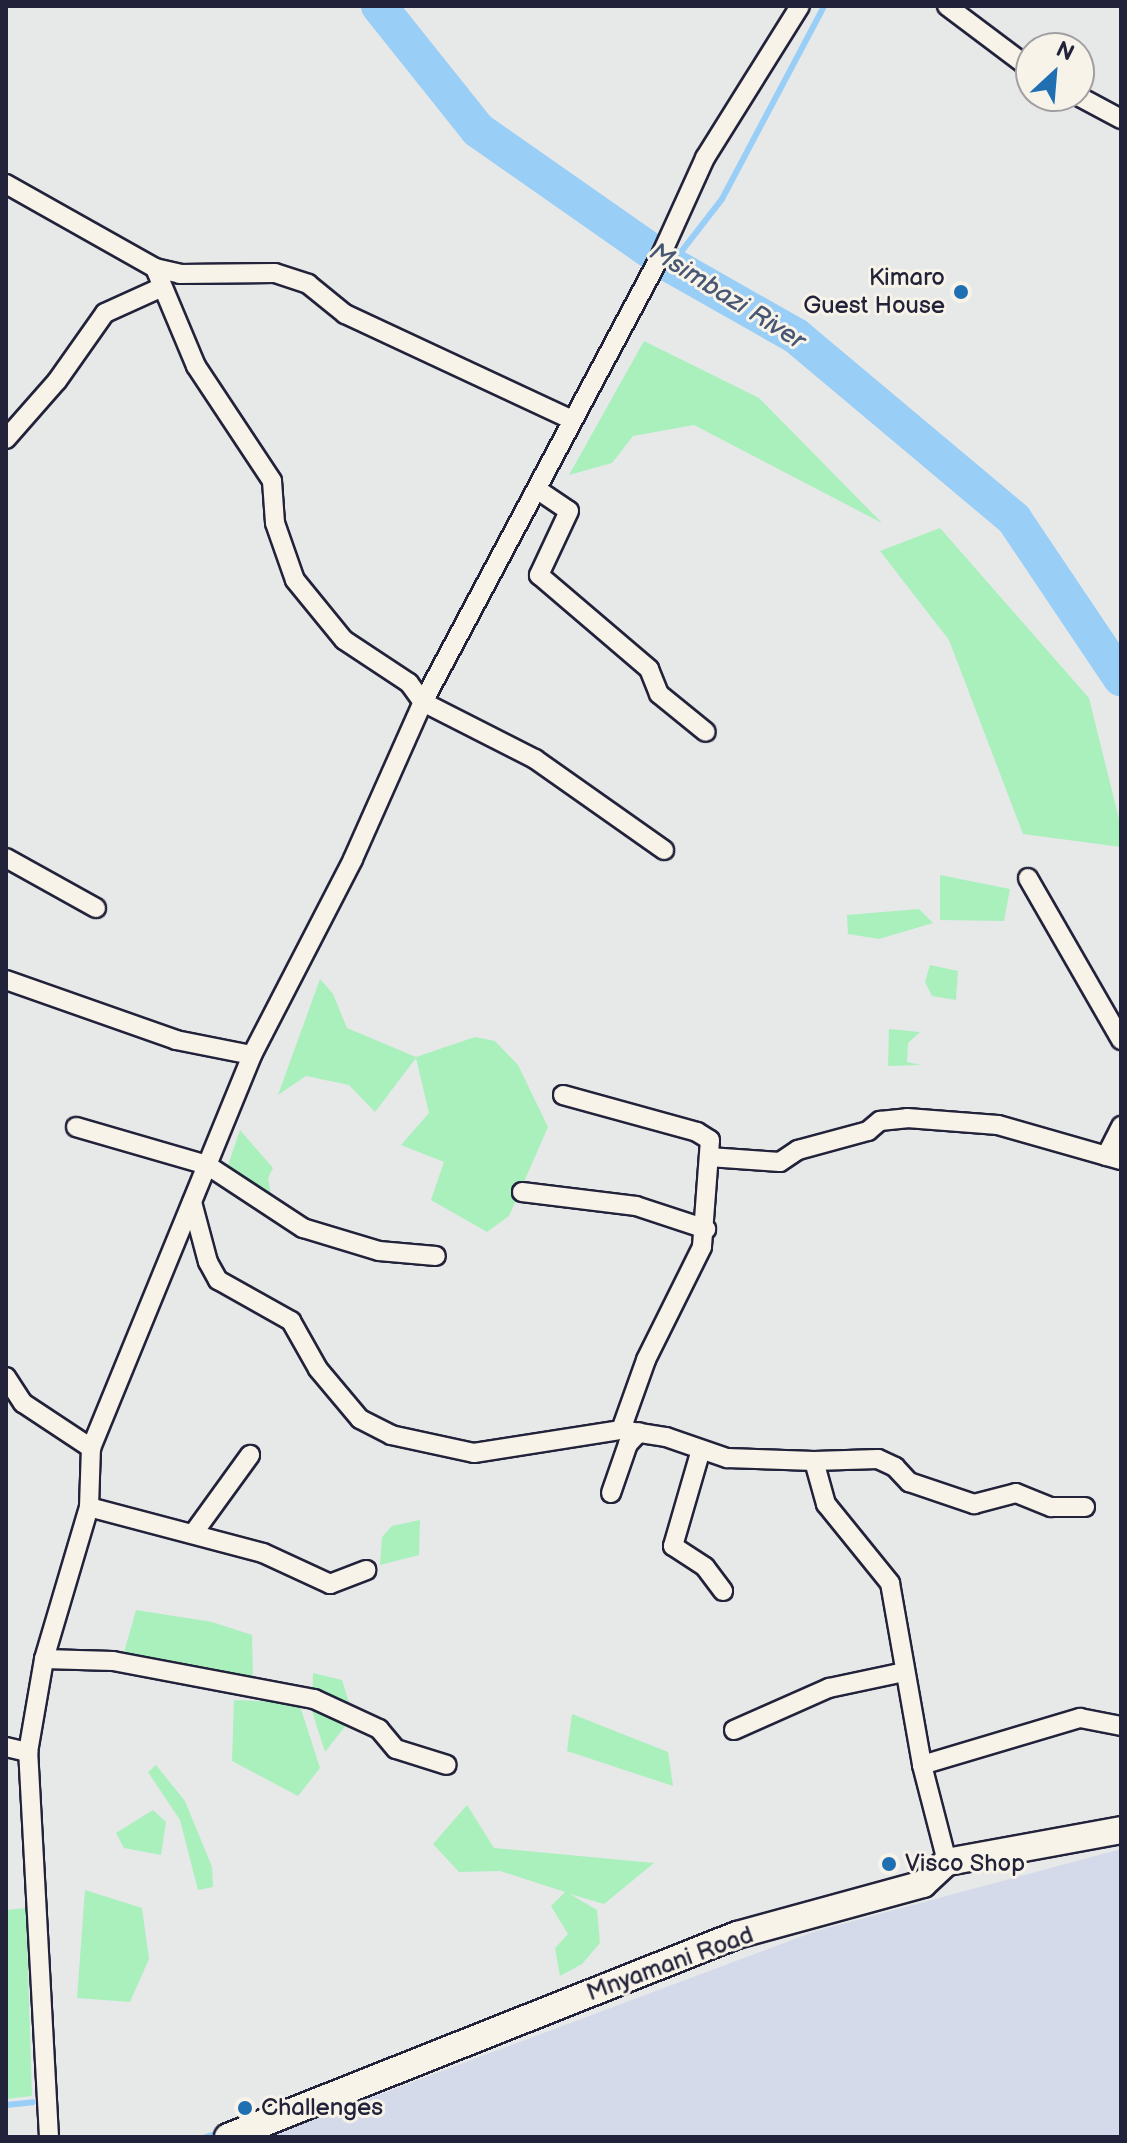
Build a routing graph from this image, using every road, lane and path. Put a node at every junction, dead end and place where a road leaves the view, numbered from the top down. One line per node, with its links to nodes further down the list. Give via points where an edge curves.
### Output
1 (800, 6): 9 (street, via 705,158 661,255)
2 (947, 6): 3 (street)
3 (1015, 57)
4 (1095, 105): 5 (street)
5 (1121, 119)
6 (6, 184): 7 (street)
7 (155, 268): 8 (street); 9 (street, via 180,274 275,273 308,284 345,314)
8 (160, 288): 10 (street, via 105,313 57,381); 12 (street, via 196,366 272,481 275,523 295,580 344,640 409,683)
9 (572, 420): 11 (street)
10 (6, 439)
11 (538, 490): 12 (street); 13 (street, via 569,511 539,575 649,669 659,694)
12 (423, 702): 14 (street, via 535,759); 20 (street, via 353,859)
13 (706, 732)
14 (664, 850)
15 (6, 858): 17 (street)
16 (1028, 878): 19 (street)
17 (96, 908)
18 (6, 980): 20 (street, via 176,1040)
19 (1120, 1035)
20 (252, 1055): 26 (street)
21 (563, 1095): 24 (street, via 697,1132 709,1138)
22 (1121, 1126): 25 (street)
23 (76, 1127): 26 (street)
24 (709, 1157): 25 (street, via 780,1162 798,1150 868,1131 880,1121 907,1118 998,1125); 29 (street)
25 (1113, 1158)
26 (207, 1165): 28 (street); 30 (street, via 303,1228 379,1251)
27 (522, 1192): 29 (street, via 636,1206)
28 (192, 1202): 32 (street, via 218,1280 291,1321 318,1369 360,1419 391,1435 474,1453); 33 (street)
29 (706, 1229): 32 (street)
30 (436, 1256)
31 (6, 1377): 33 (street, via 23,1403)
32 (630, 1431): 34 (street, via 666,1437); 37 (street)
33 (91, 1448): 38 (street)
34 (700, 1453): 36 (street); 42 (street, via 673,1546 705,1567)
35 (250, 1455): 40 (street)
36 (814, 1461): 39 (street, via 878,1459 909,1482 974,1504 1016,1493 1051,1507); 44 (street, via 826,1504 890,1583)
37 (611, 1493)
38 (89, 1507): 40 (street); 43 (street)
39 (1085, 1507)
40 (195, 1531): 41 (street, via 263,1553 330,1584)
41 (366, 1570)
42 (723, 1591)
43 (44, 1659): 48 (street); 49 (street, via 113,1661 314,1699 379,1729 396,1749)
44 (904, 1672): 46 (street, via 829,1688); 50 (street)
45 (1121, 1726): 50 (street, via 1073,1719)
46 (734, 1730)
47 (6, 1747): 48 (street)
48 (28, 1752): 53 (street)
49 (447, 1765)
50 (922, 1765): 52 (street)
51 (1121, 1830): 52 (street, Mnyamani Road)
52 (947, 1862): 54 (street, Mnyamani Road, via 923,1884 737,1935)
53 (49, 2137)
54 (228, 2137)

